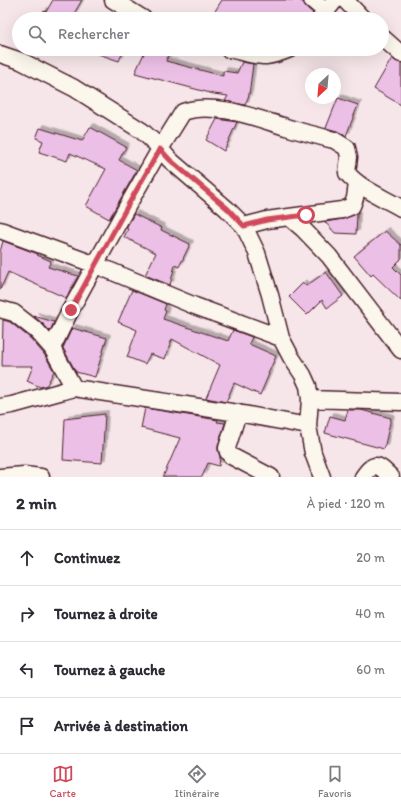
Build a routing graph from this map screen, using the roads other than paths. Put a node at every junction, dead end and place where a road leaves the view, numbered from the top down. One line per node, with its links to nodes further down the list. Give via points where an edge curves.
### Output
1 (112, 0): 5 (street)
2 (312, 0): 4 (street)
3 (346, 0): 6 (street)
4 (327, 10)
5 (132, 12)
6 (357, 12)
7 (389, 43): 9 (street)
8 (0, 54): 10 (street, via 21,61 74,88 142,131)
9 (401, 54)
10 (160, 149): 11 (street, via 183,112 201,108 235,112 334,140 347,148 347,173); 14 (street); 16 (street)
11 (358, 184): 12 (street); 13 (street, via 352,206 342,210)
12 (401, 208)
13 (289, 217): 14 (street); 20 (street, via 329,256)
14 (244, 226): 18 (street, via 257,253)
15 (0, 230): 16 (street)
16 (96, 265): 18 (street); 19 (street)
17 (0, 309): 19 (street, via 14,313 37,331)
18 (281, 338): 22 (street, via 303,375)
19 (52, 348): 21 (street)
20 (401, 350)
21 (74, 388): 24 (street); 25 (street)
22 (310, 399): 23 (street); 26 (street)
23 (401, 402)
24 (0, 407)
25 (238, 413): 26 (street); 29 (street, via 228,452)
26 (308, 426): 30 (street, via 313,453)
27 (0, 477): 28 (street)
28 (41, 477)
29 (271, 477)
30 (322, 477)
31 (363, 477): 32 (street, via 369,468 375,466 381,467)
32 (391, 477)

